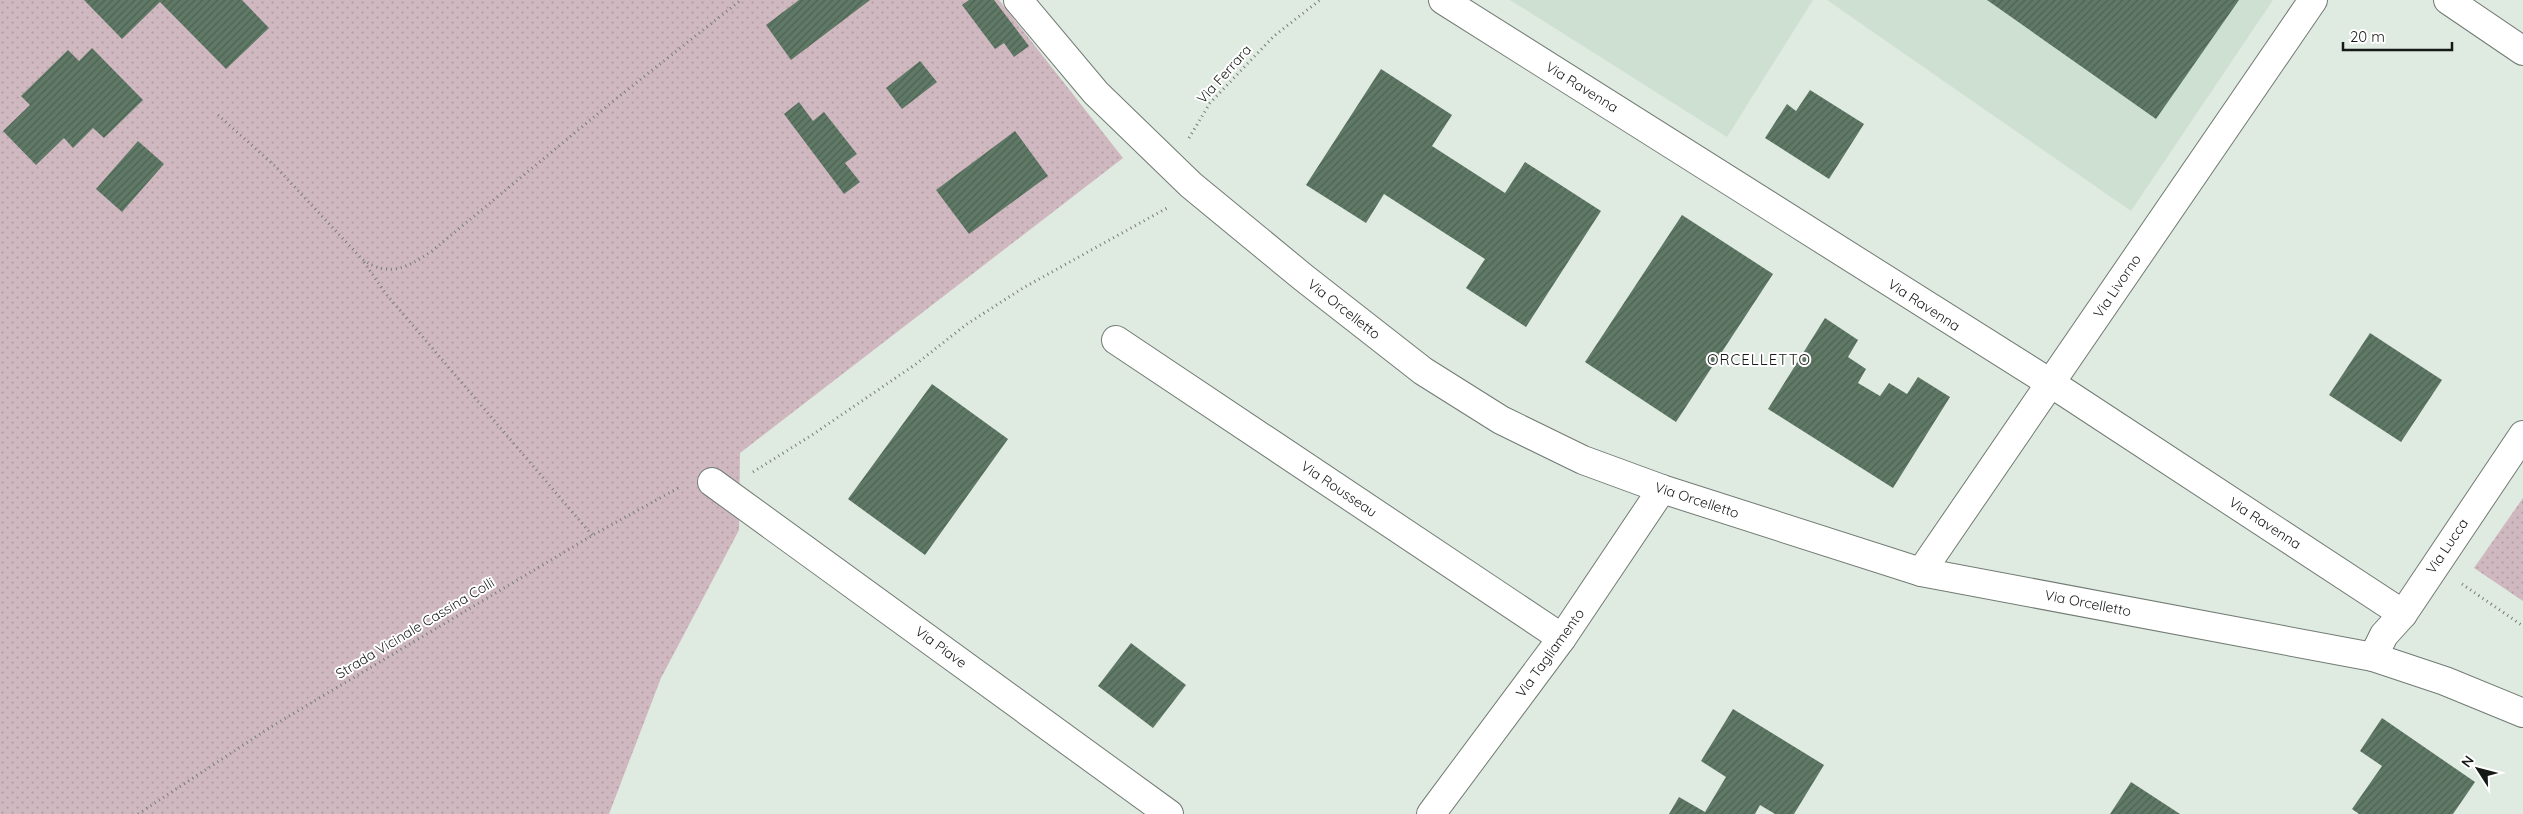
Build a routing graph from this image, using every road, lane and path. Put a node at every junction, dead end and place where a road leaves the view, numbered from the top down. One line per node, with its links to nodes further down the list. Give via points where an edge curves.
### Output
1 (741, 0): 10 (path, via 432,251 414,263 393,270 377,269)
2 (1018, 0): 9 (street, Via Orcelletto, via 1096,93)
3 (1320, 0): 9 (path, Via Ferrara, via 1274,36 1210,103 1189,139)
4 (1443, 0): 12 (street, Via Ravenna)
5 (2313, 0): 12 (street, Via Livorno)
6 (2448, 0): 7 (street)
7 (2523, 51)
8 (218, 115): 10 (path, via 275,166)
9 (1191, 185): 14 (path, Strada Vicinale Cassina Colli, via 1180,201 1023,288 967,324 916,364 812,436 751,473); 15 (street, Via Orcelletto, via 1423,372 1501,420 1575,456)
10 (362, 259): 16 (path, via 386,294)
11 (1116, 340): 21 (street, Via Rousseau)
12 (2049, 384): 18 (street, Via Livorno); 19 (street, Via Ravenna)
13 (2523, 435): 17 (street, Via Lucca)
14 (712, 482): 16 (path, Strada Vicinale Cassina Colli, via 692,481); 25 (street, Via Piave)
15 (1662, 489): 18 (street, Via Orcelletto); 21 (street, Via Tagliamento)
16 (593, 535): 24 (path, Strada Vicinale Cassina Colli, via 274,726)
17 (2434, 565): 19 (street, Via Lucca); 20 (path)
18 (1921, 572): 22 (street, Via Orcelletto)
19 (2403, 614): 22 (street, Via Lucca, via 2384,635)
20 (2523, 626)
21 (1562, 638): 26 (street, Via Tagliamento)
22 (2373, 657): 23 (street, Via Orcelletto, via 2445,681)
23 (2523, 713)
24 (138, 814)
25 (1169, 814)
26 (1431, 814)

